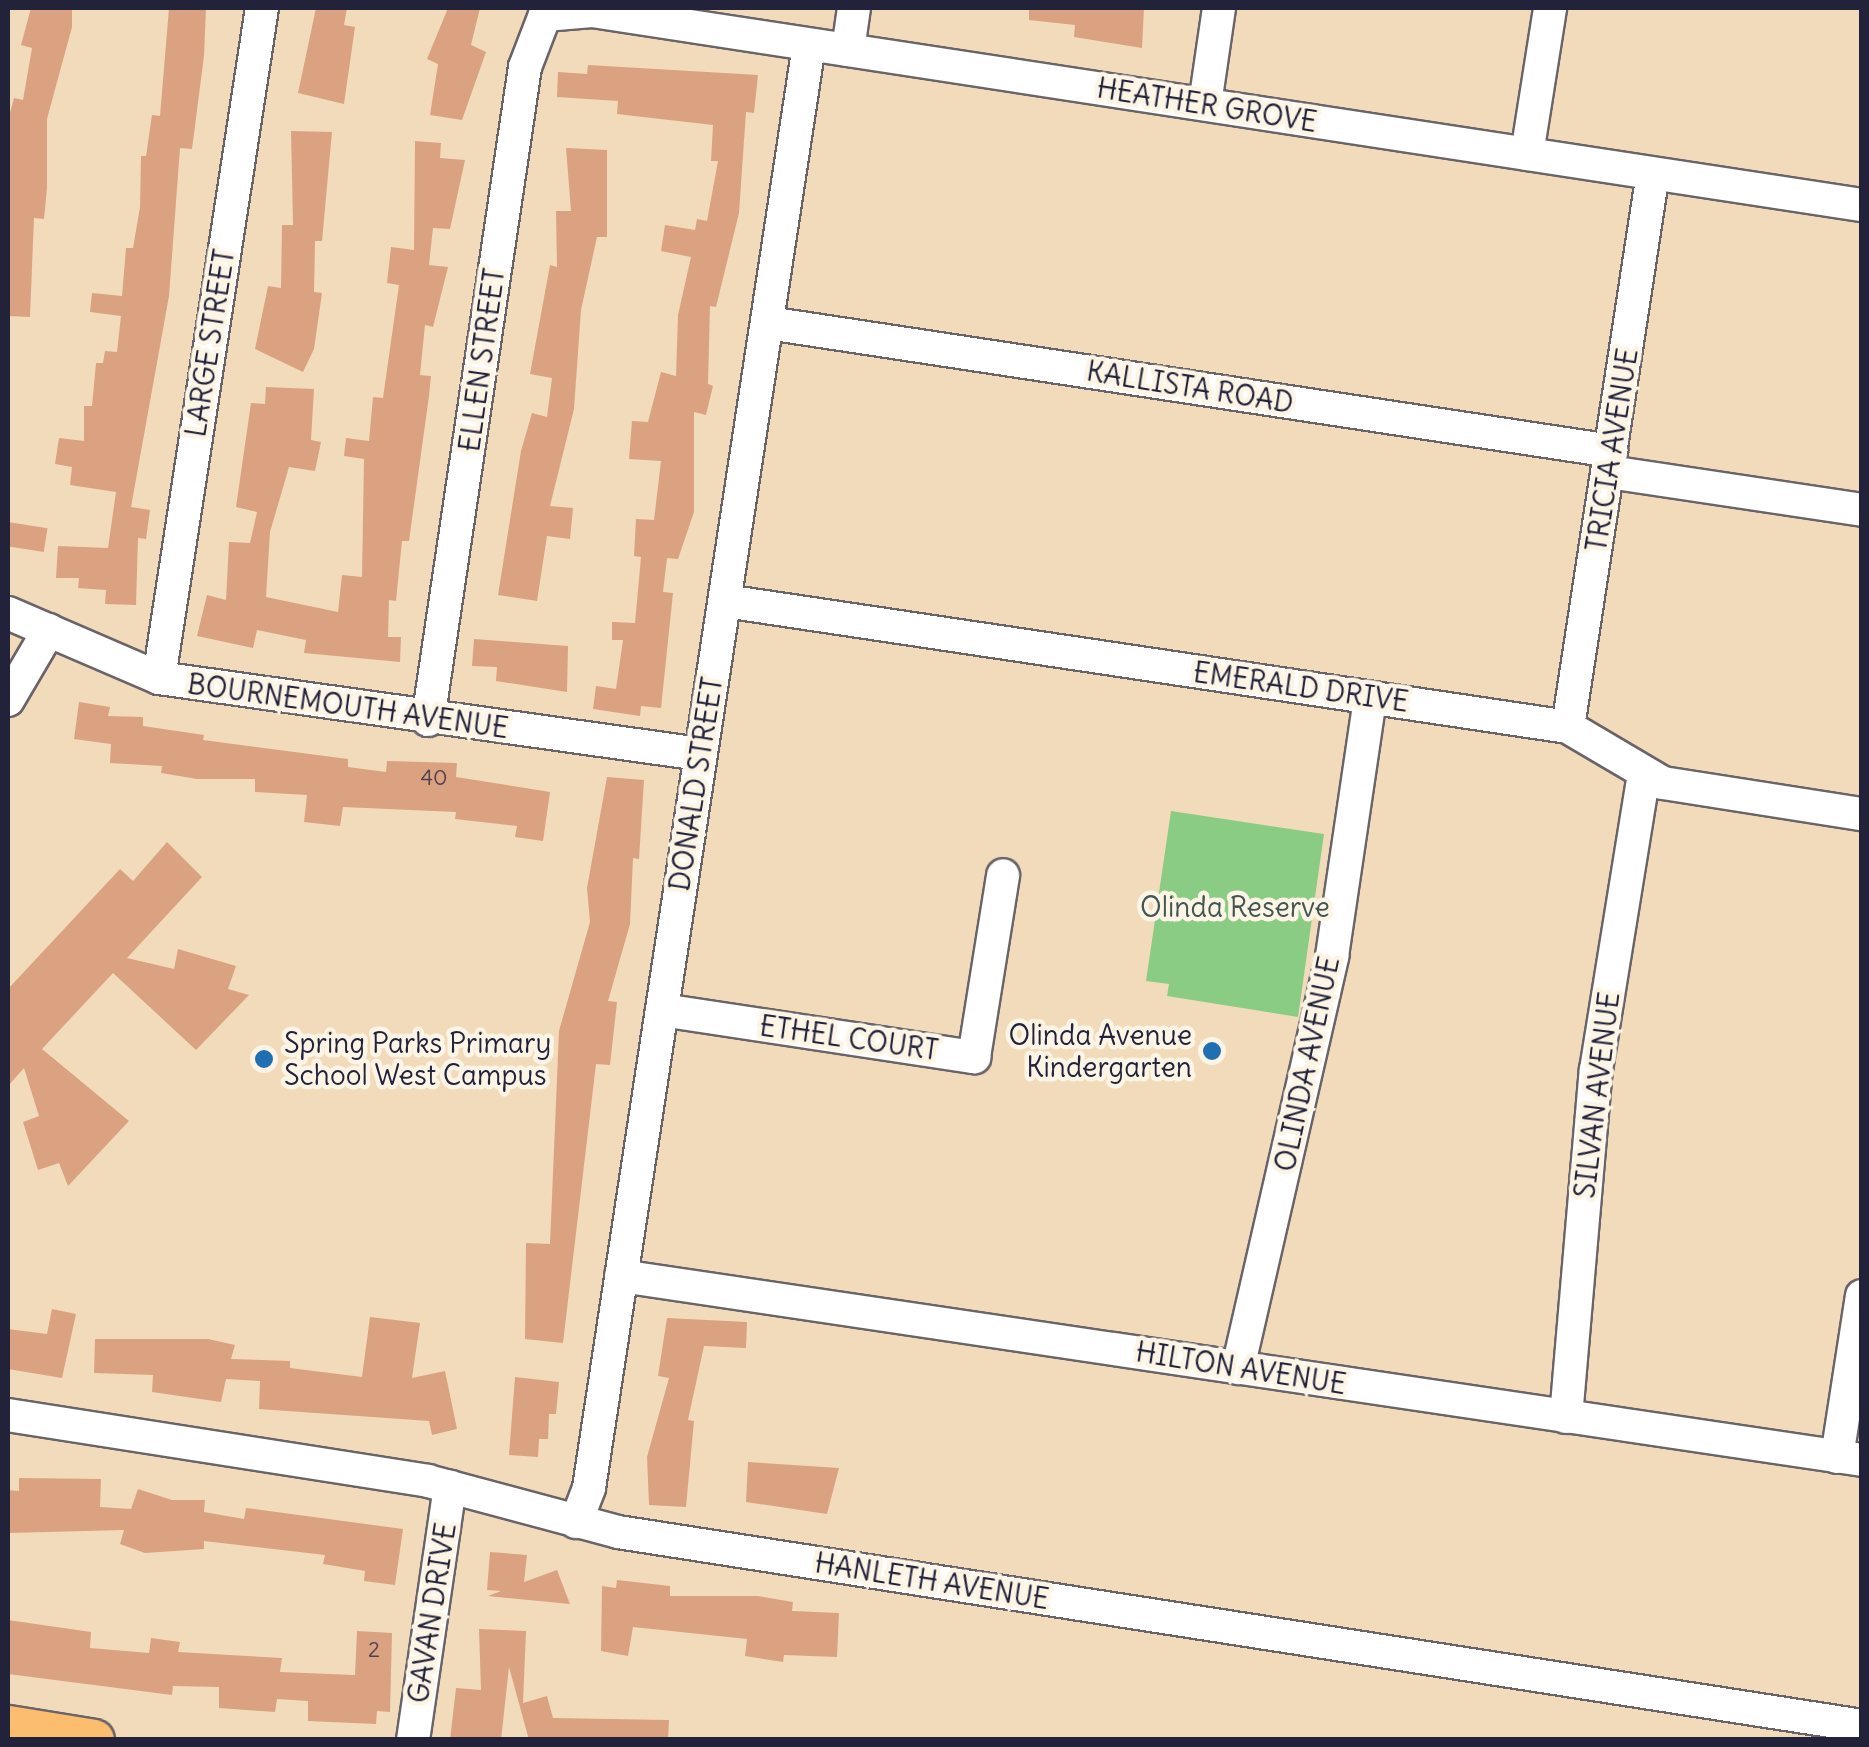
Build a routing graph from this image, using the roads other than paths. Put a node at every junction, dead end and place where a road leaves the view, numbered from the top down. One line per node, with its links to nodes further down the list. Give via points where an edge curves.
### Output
1 (262, 8): 18 (street, LARGE STREET)
2 (854, 8): 7 (street)
3 (1219, 8): 8 (street)
4 (1550, 8): 9 (street)
5 (551, 10): 6 (street, HEATHER GROVE); 21 (street, ELLEN STREET, via 535,29 525,67)
6 (809, 45): 7 (street, HEATHER GROVE); 12 (street, DONALD STREET)
7 (848, 50): 8 (street, HEATHER GROVE)
8 (1205, 104): 9 (street, HEATHER GROVE)
9 (1528, 154): 10 (street, HEATHER GROVE)
10 (1654, 173): 11 (street, HEATHER GROVE); 13 (street, TRICIA AVENUE)
11 (1862, 205)
12 (768, 323): 13 (street, KALLISTA ROAD); 15 (street, DONALD STREET)
13 (1610, 462): 14 (street, KALLISTA ROAD); 22 (street, TRICIA AVENUE)
14 (1862, 510)
15 (725, 601): 19 (street, EMERALD DRIVE); 23 (street, DONALD STREET)
16 (8, 613): 17 (street, BOURNEMOUTH AVENUE)
17 (49, 630): 18 (street, BOURNEMOUTH AVENUE); 20 (street)
18 (159, 678): 21 (street, BOURNEMOUTH AVENUE)
19 (1370, 698): 22 (street, EMERALD DRIVE); 30 (street, OLINDA AVENUE, via 1332,956)
20 (8, 700)
21 (428, 720): 23 (street, BOURNEMOUTH AVENUE)
22 (1568, 726): 24 (street, EMERALD DRIVE)
23 (700, 754): 27 (street, DONALD STREET)
24 (1644, 774): 25 (street, EMERALD DRIVE, via 1663,783); 32 (street, SILVAN AVENUE, via 1596,1070)
25 (1862, 814)
26 (1002, 875): 27 (street, ETHEL COURT, via 974,1057)
27 (662, 1010): 28 (street, DONALD STREET)
28 (621, 1276): 30 (street, HILTON AVENUE); 35 (street, DONALD STREET, via 589,1488)
29 (1862, 1296): 33 (street)
30 (1238, 1368): 32 (street, HILTON AVENUE)
31 (8, 1415): 34 (street, HANLETH AVENUE)
32 (1566, 1417): 33 (street, HILTON AVENUE)
33 (1849, 1459)
34 (450, 1486): 35 (street, HANLETH AVENUE); 39 (street, GAVAN DRIVE)
35 (576, 1522): 36 (street, HANLETH AVENUE)
36 (1862, 1726)
37 (13, 1731): 38 (main road)
38 (94, 1740)
39 (413, 1740)

